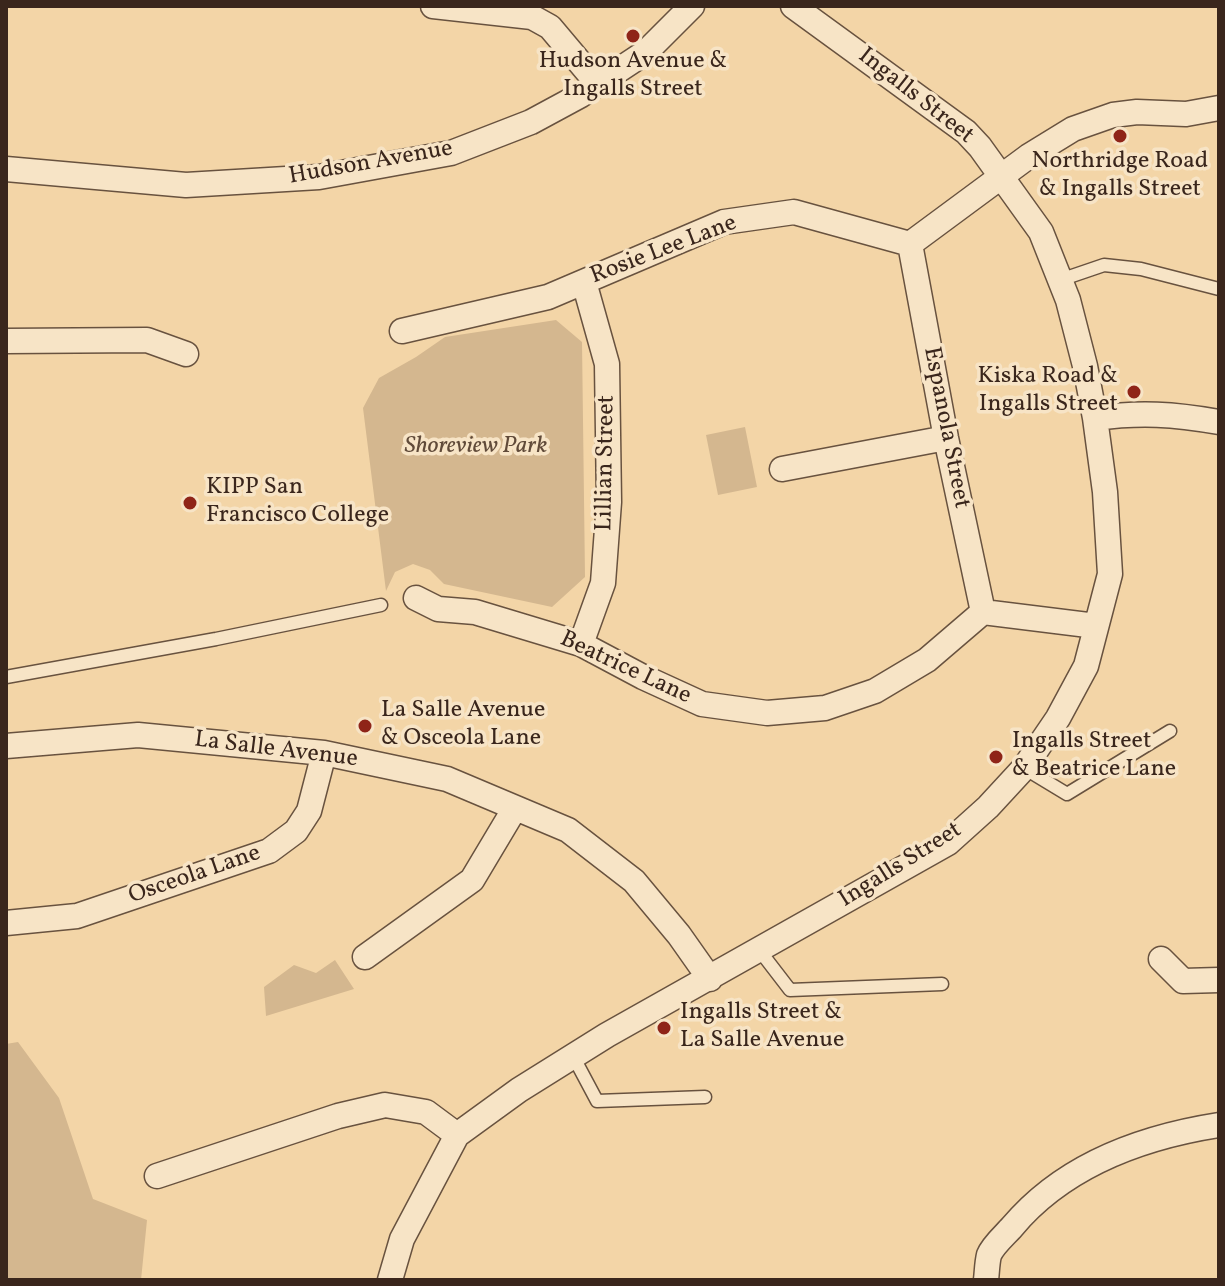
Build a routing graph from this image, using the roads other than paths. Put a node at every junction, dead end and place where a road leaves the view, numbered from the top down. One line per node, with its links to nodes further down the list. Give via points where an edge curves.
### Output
1 (433, 6): 4 (street, via 532,17 550,27)
2 (692, 6): 4 (street, Hudson Avenue, via 646,52)
3 (793, 6): 7 (street, Ingalls Street, via 966,132)
4 (598, 84): 6 (street, Hudson Avenue, via 531,122 451,153 319,177 186,185)
5 (1219, 108): 7 (street, via 1113,115 1073,129)
6 (6, 169)
7 (1002, 177): 8 (street); 9 (street, Ingalls Street, via 1041,232)
8 (910, 244): 10 (street, Rosie Lee Lane, via 794,212 724,222); 17 (street, Espanola Street)
9 (1060, 280): 11 (lane, via 1104,265); 15 (street, Ingalls Street)
10 (584, 282): 12 (street, Rosie Lee Lane, via 548,297); 23 (street, Lillian Street, via 607,364 609,502 603,583)
11 (1219, 289)
12 (402, 331)
13 (6, 341): 14 (street, via 147,340)
14 (186, 354)
15 (1095, 418): 16 (street, via 1171,413); 22 (street, Ingalls Street, via 1110,574)
16 (1219, 422)
17 (946, 438): 18 (street); 21 (street, Espanola Street)
18 (782, 469)
19 (416, 598): 23 (street, Beatrice Lane, via 438,609 475,612)
20 (381, 605): 24 (lane)
21 (983, 612): 22 (street); 23 (street, Beatrice Lane, via 927,660 875,691 825,708 767,713 702,704)
22 (1096, 626): 28 (street, Ingalls Street, via 1086,666)
23 (581, 644)
24 (6, 677)
25 (1170, 731): 28 (lane, via 1067,794)
26 (6, 746): 27 (street, La Salle Avenue, via 138,735)
27 (324, 753): 29 (street, La Salle Avenue, via 447,779); 30 (street, Osceola Lane, via 309,811 296,831 269,851 77,916)
28 (1024, 768): 31 (street, Ingalls Street, via 948,843)
29 (515, 808): 32 (street, via 472,880); 34 (street, La Salle Avenue, via 568,830 634,881)
30 (6, 923)
31 (760, 951): 34 (street, Ingalls Street); 36 (lane, via 790,990)
32 (365, 957)
33 (1161, 959): 35 (street, via 1183,981)
34 (710, 979): 37 (street, Ingalls Street)
35 (1219, 980)
36 (942, 984)
37 (573, 1056): 38 (lane, via 597,1101); 40 (street, Ingalls Street)
38 (705, 1097)
39 (1219, 1125): 43 (street, via 1184,1130 1102,1158 1055,1185 990,1254)
40 (457, 1135): 41 (street, via 426,1112 385,1105); 42 (street, Ingalls Street, via 402,1239)
41 (157, 1176)
42 (390, 1280)
43 (986, 1280)

